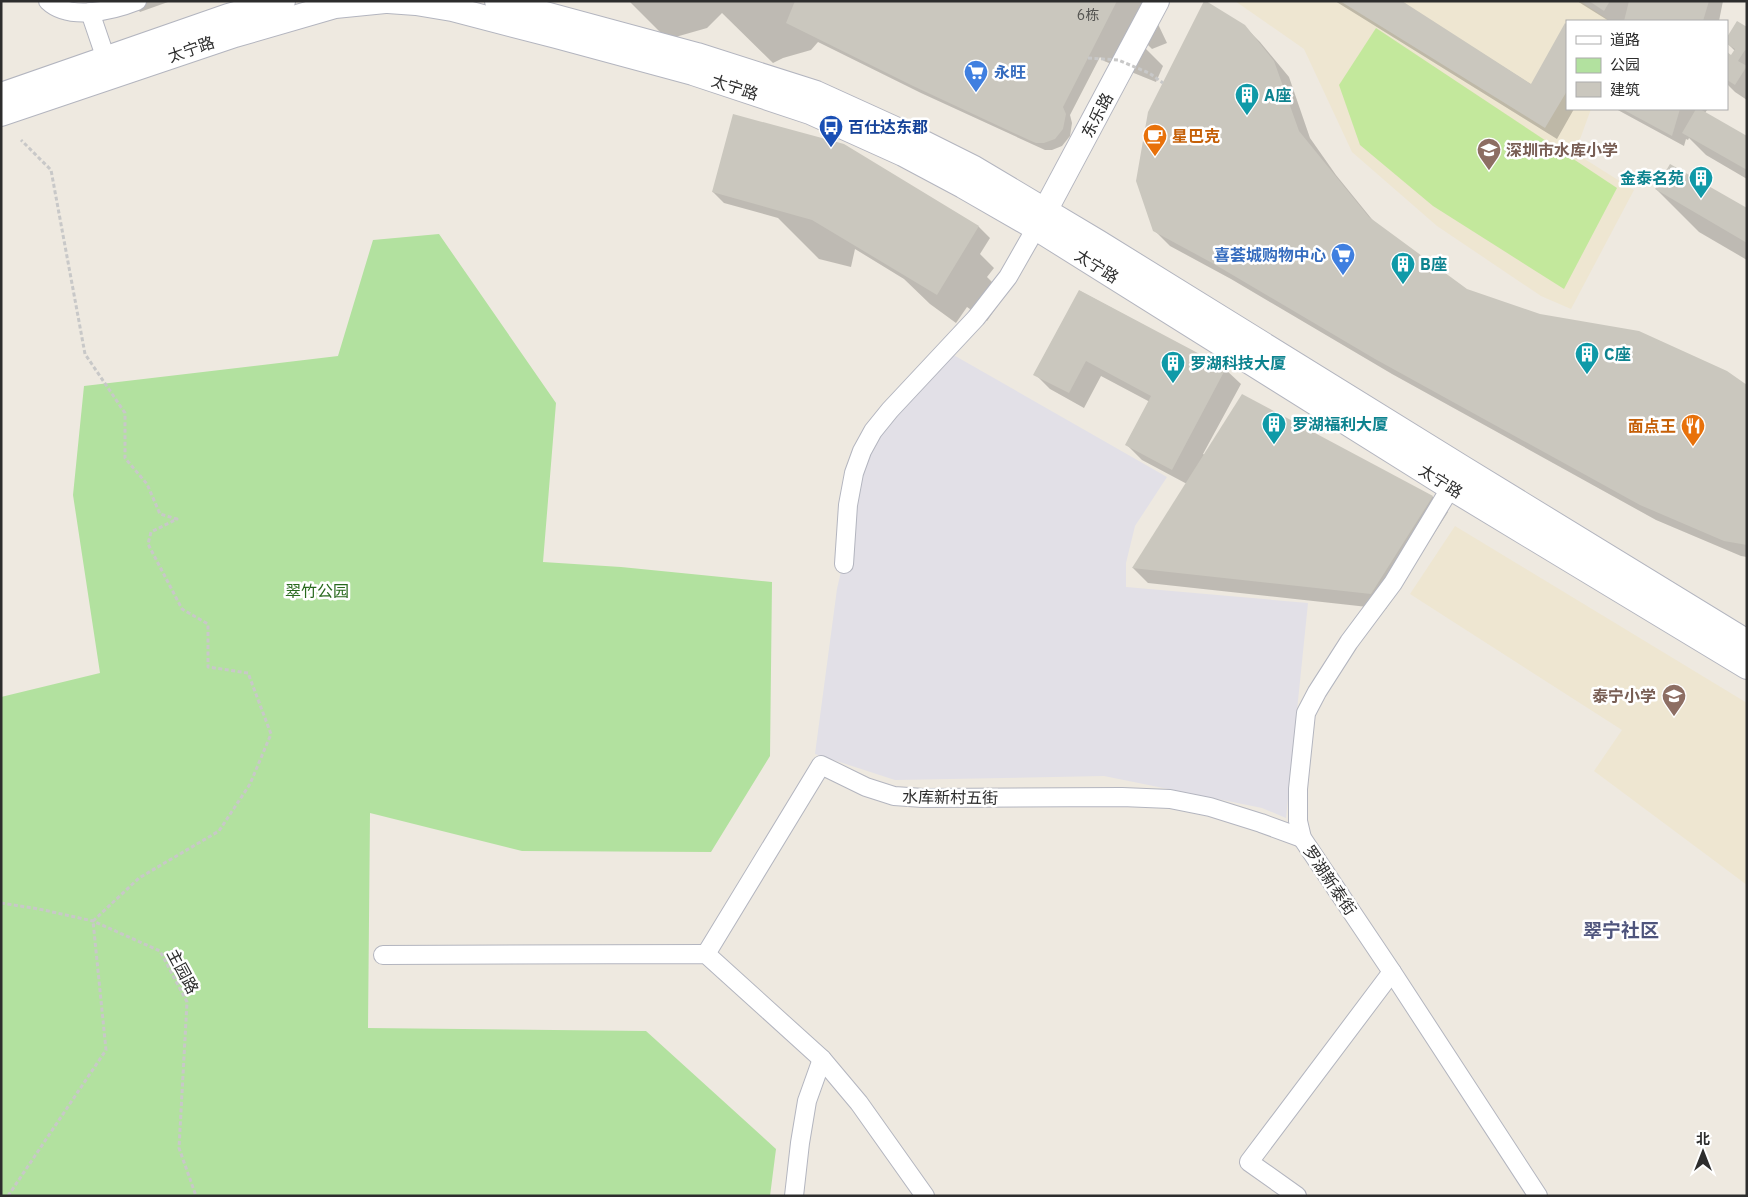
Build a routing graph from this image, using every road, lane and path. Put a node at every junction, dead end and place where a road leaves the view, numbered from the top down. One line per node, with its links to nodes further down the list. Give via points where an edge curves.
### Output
1 (48, 1): 7 (street, via 70,12)
2 (137, 1): 7 (street)
3 (283, 1): 9 (main road, 太宁路, via 228,16)
4 (387, 1): 12 (main road, 太宁路, via 335,6 234,34); 14 (main road, 太宁路, via 452,9 693,73 810,112 903,154 963,186)
5 (498, 1): 14 (main road, 太宁路, via 697,54 816,93 904,132 974,168)
6 (1157, 1): 14 (main road, 东乐路)
7 (90, 12): 9 (street)
8 (1088, 58): 10 (path, bridge, via 1118,60 1149,73)
9 (106, 59): 11 (main road, 太宁路)
10 (1163, 83)
11 (1, 95)
12 (1, 114)
13 (22, 140): 21 (path, via 51,170 85,354 125,413 126,458 147,484 160,514 176,519 151,532 148,544 182,608 208,624 208,667 248,673 271,734 250,784 219,831 139,878)
14 (1041, 219): 15 (main road, 太宁路); 16 (street, via 1008,277 976,318 890,410 862,451 848,505)
15 (1457, 478): 17 (main road, 太宁路); 18 (main road, 太宁路); 19 (street, 罗湖新泰街, via 1394,583 1350,642 1306,713 1298,789 1298,821)
16 (844, 564)
17 (1747, 642)
18 (1747, 667)
19 (1302, 838): 22 (street, 水库新村五街, via 1210,807 1170,799 894,796 866,787 821,765); 24 (street, 罗湖新泰街)
20 (1, 904): 21 (path, 主园路, via 39,908)
21 (93, 921): 26 (path, via 106,1050); 27 (path, 主园路, via 160,951 188,1002 179,1148)
22 (706, 954): 23 (street); 25 (street)
23 (383, 955)
24 (1392, 972): 30 (street, via 1249,1162); 31 (street, 罗湖新泰街)
25 (822, 1058): 28 (street, via 807,1101); 29 (street, via 859,1103)
26 (8, 1196)
27 (196, 1196)
28 (794, 1196)
29 (925, 1196)
30 (1297, 1196)
31 (1538, 1196)

